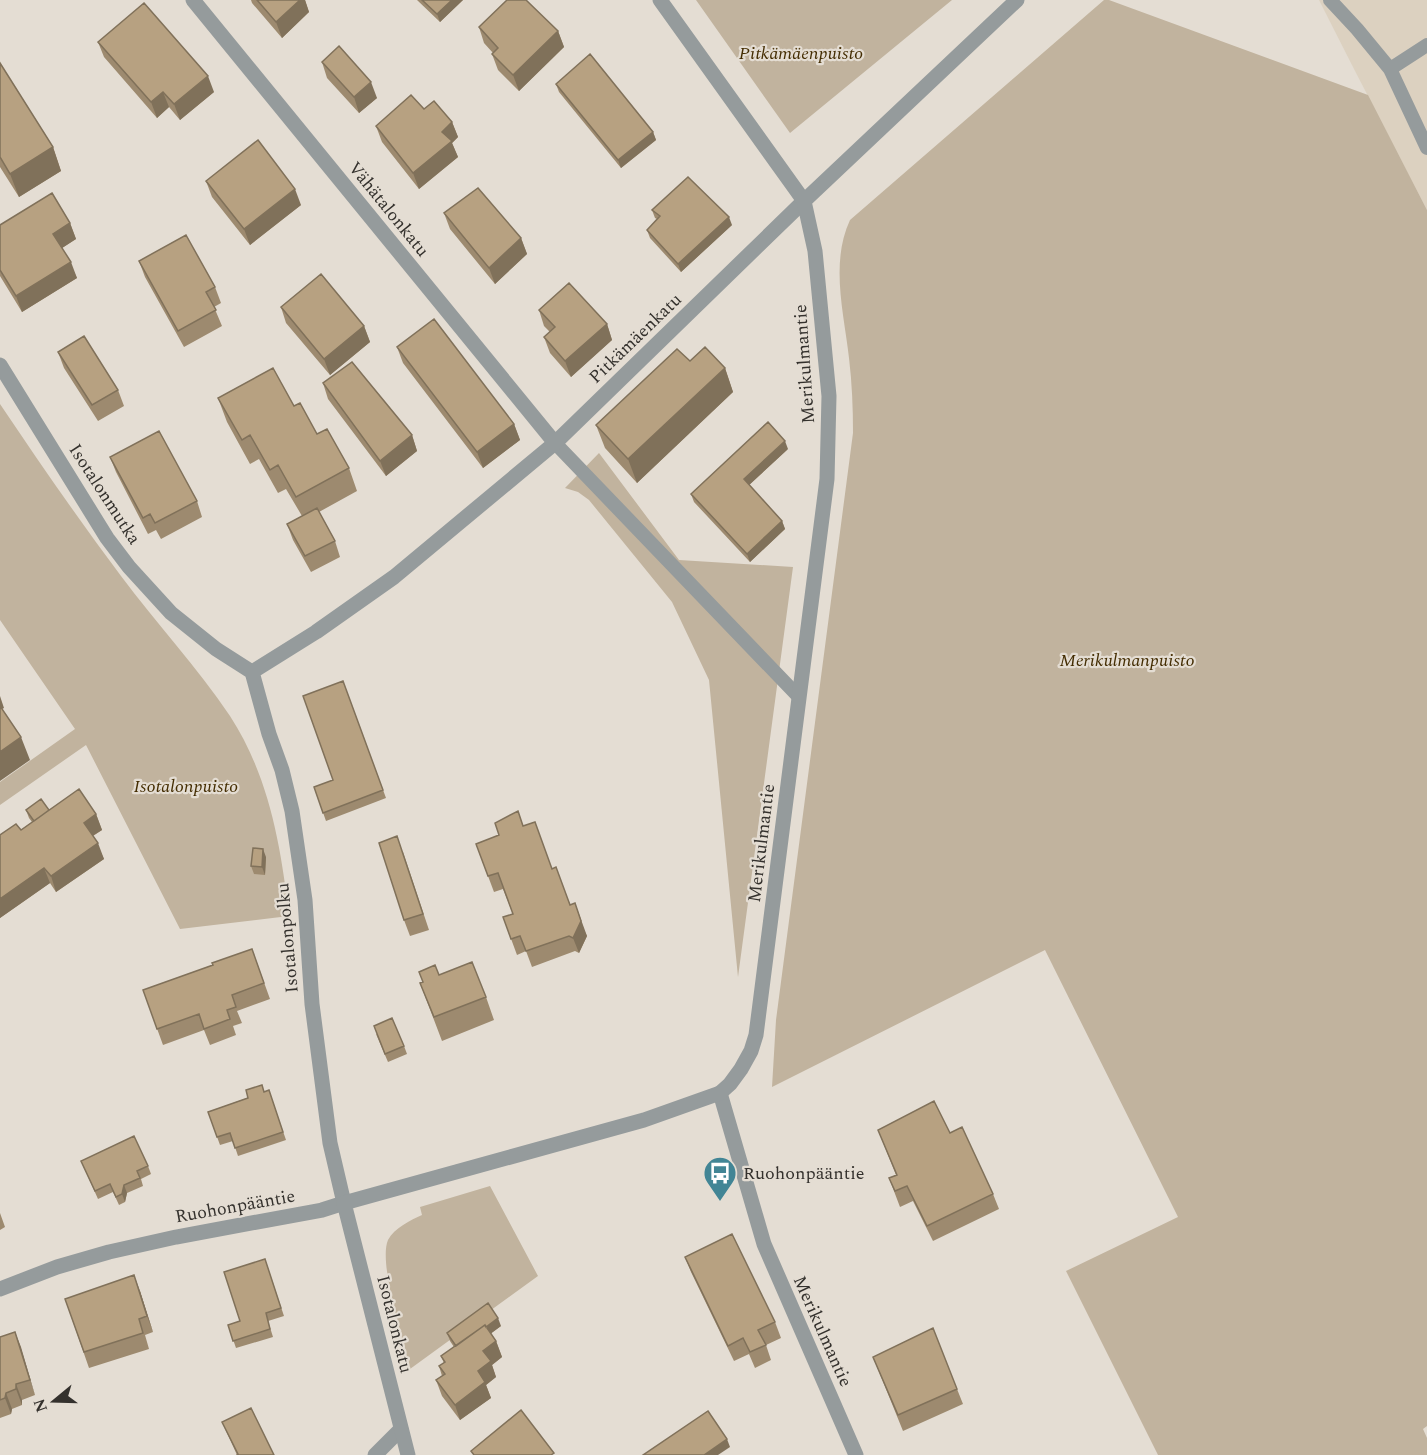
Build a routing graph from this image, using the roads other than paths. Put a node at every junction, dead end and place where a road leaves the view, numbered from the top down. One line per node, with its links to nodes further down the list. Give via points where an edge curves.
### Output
1 (193, 0): 10 (street, Vähätalonkatu)
2 (660, 0): 8 (street)
3 (1017, 0): 8 (street, Pitkämäenkatu)
4 (1330, 0): 6 (lane)
5 (1427, 45): 6 (lane)
6 (1390, 69): 7 (lane)
7 (1427, 148)
8 (804, 201): 10 (street, Pitkämäenkatu); 12 (street, Merikulmantie, via 815,251 829,396 827,479)
9 (0, 365): 11 (street, Isotalonmutka, via 129,567 171,613)
10 (555, 443): 11 (street, Pitkämäenkatu, via 394,577); 12 (lane)
11 (252, 672): 14 (street, Isotalonpolku, via 292,811 330,1143)
12 (798, 696): 13 (street, Merikulmantie, via 756,1035 741,1069)
13 (720, 1093): 14 (street, Ruohonpääntie, via 633,1123); 19 (street, Merikulmantie, via 764,1244)
14 (344, 1203): 15 (street, Ruohonpääntie, via 109,1252); 16 (street, Isotalonkatu)
15 (0, 1289)
16 (401, 1429): 17 (street); 18 (street, Isotalonkatu)
17 (375, 1455)
18 (408, 1455)
19 (856, 1455)

